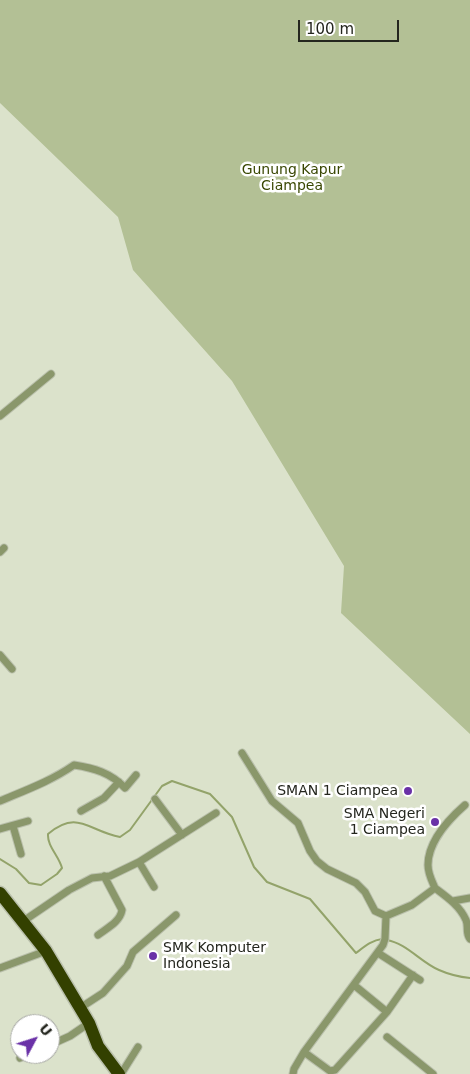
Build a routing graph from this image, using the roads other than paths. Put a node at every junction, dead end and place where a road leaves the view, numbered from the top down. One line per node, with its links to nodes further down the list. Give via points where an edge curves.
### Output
1 (50, 374): 2 (street)
2 (0, 416)
3 (0, 655): 4 (street)
4 (12, 669)
5 (242, 753): 26 (street, via 272,801 298,823 317,860 327,869 356,883 376,911)
6 (136, 775): 7 (street, via 127,788)
7 (119, 782): 9 (street, via 94,768 74,765 60,775); 11 (street, via 104,798)
8 (155, 799): 16 (street)
9 (0, 800)
10 (465, 804): 21 (street, via 447,822 430,854 429,873)
11 (81, 811)
12 (216, 813): 16 (street)
13 (28, 821): 14 (street)
14 (13, 826): 15 (street); 17 (street)
15 (0, 830)
16 (182, 835): 18 (street)
17 (21, 854)
18 (139, 862): 19 (street); 20 (street)
19 (104, 876): 27 (street, via 92,878 69,890); 28 (street, via 122,910 116,922)
20 (154, 887)
21 (435, 888): 24 (street); 26 (street, via 412,905)
22 (0, 893): 27 (highway)
23 (470, 898): 24 (street)
24 (453, 901): 29 (street, via 466,918 466,933)
25 (176, 915): 36 (street, via 133,952 127,966 103,993)
26 (386, 916): 31 (street, via 384,941)
27 (22, 922): 30 (highway)
28 (98, 935)
29 (470, 939)
30 (46, 951): 32 (street); 36 (highway)
31 (378, 953): 33 (street); 35 (street)
32 (0, 968)
33 (413, 975): 34 (street); 37 (street)
34 (420, 980)
35 (354, 985): 37 (street); 42 (street)
36 (80, 1008): 38 (highway)
37 (387, 1012): 42 (street, via 332,1072)
38 (89, 1023): 40 (street); 43 (highway, via 98,1046)
39 (387, 1037): 45 (street)
40 (60, 1040)
41 (138, 1047): 43 (street)
42 (304, 1052): 44 (street)
43 (120, 1074)
44 (293, 1074)
45 (433, 1074)

